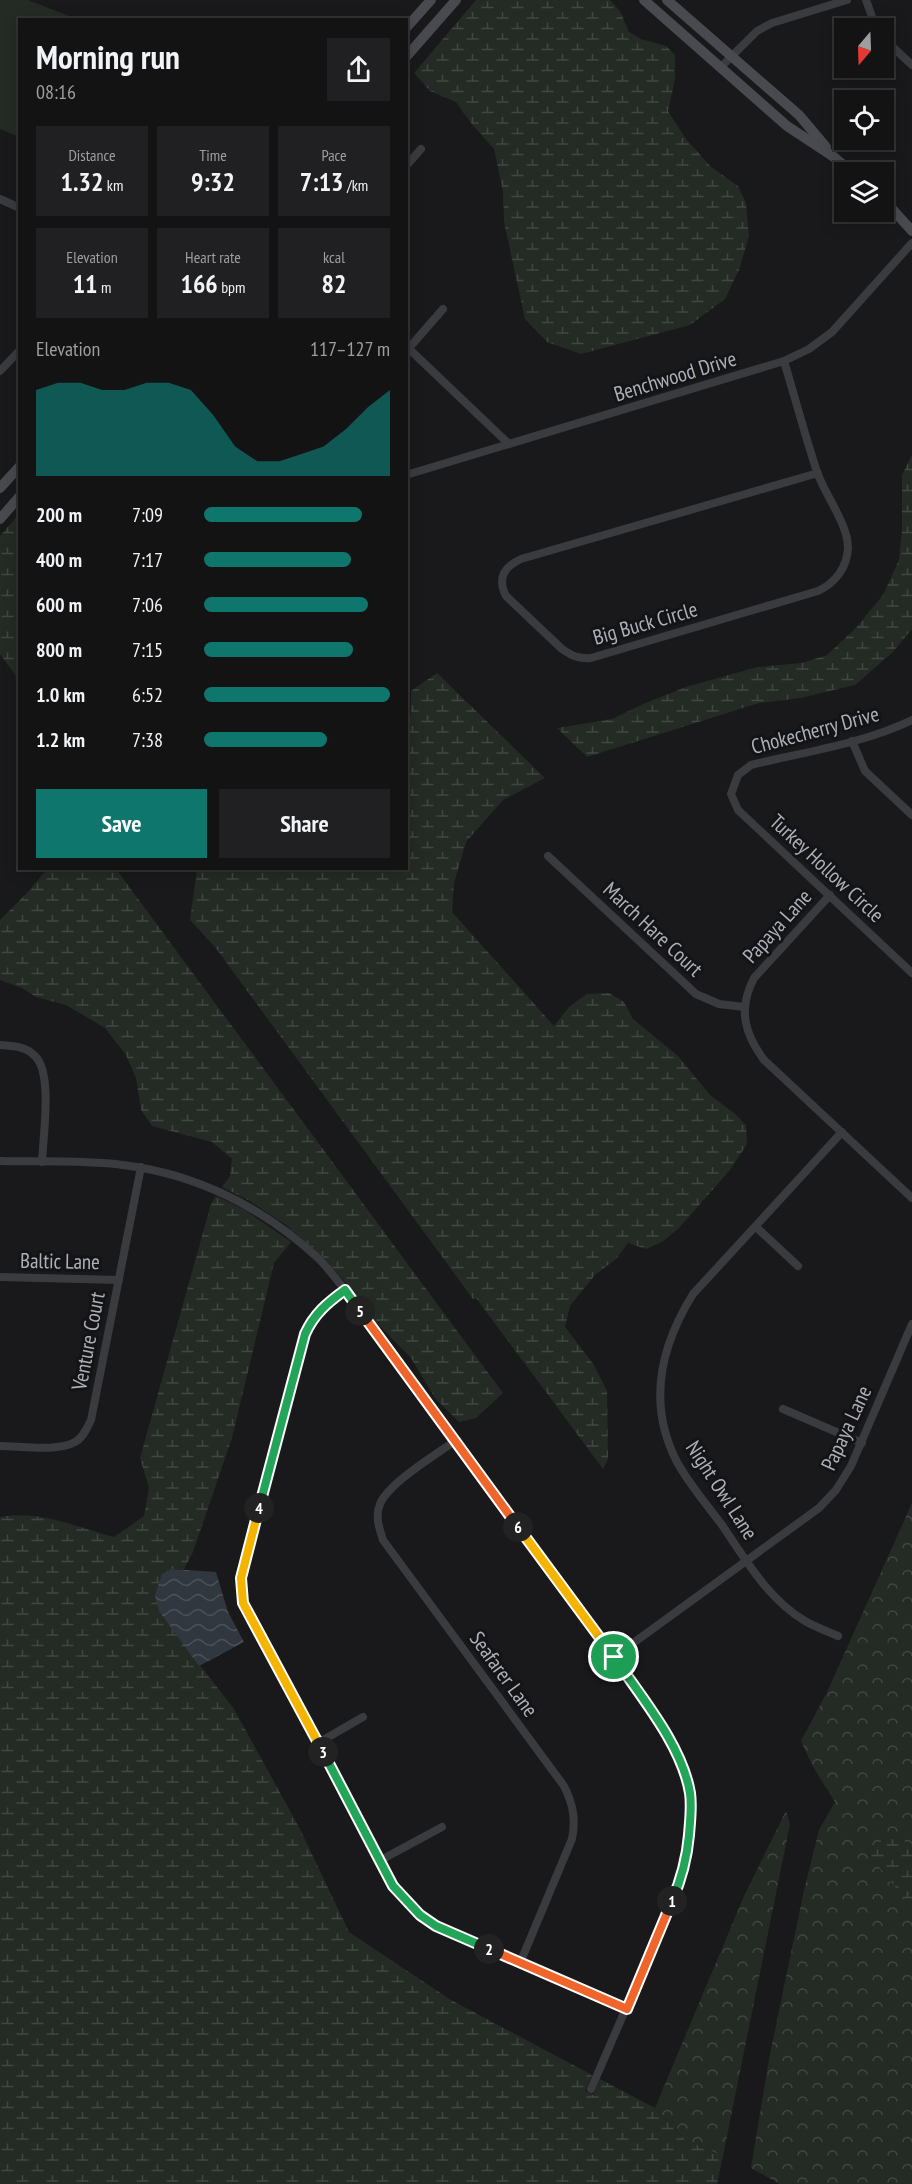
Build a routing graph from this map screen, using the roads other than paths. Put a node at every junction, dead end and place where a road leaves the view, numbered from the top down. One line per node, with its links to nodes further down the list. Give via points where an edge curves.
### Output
1 (431, 0): 8 (street)
2 (456, 0): 10 (street)
3 (644, 0): 13 (street)
4 (668, 0): 11 (street)
5 (847, 0): 11 (street, via 772,23)
6 (866, 0): 7 (street)
7 (872, 18)
8 (408, 26)
9 (894, 48): 12 (street)
10 (408, 55)
11 (731, 55): 13 (street); 15 (street, via 799,115)
12 (912, 64)
13 (721, 67): 15 (street, via 788,126)
14 (421, 149): 17 (street)
15 (834, 157): 16 (street)
16 (840, 162)
17 (408, 163)
18 (0, 199): 19 (street)
19 (18, 206)
20 (894, 211): 21 (street)
21 (912, 231)
22 (912, 243): 26 (street, Benchwood Drive, via 832,332)
23 (443, 309): 24 (street)
24 (408, 347): 28 (street)
25 (18, 352): 27 (street)
26 (784, 361): 28 (street, Benchwood Drive); 30 (street, Big Buck Circle)
27 (0, 371)
28 (509, 444): 31 (street, Benchwood Drive)
29 (18, 468): 32 (street)
30 (818, 473): 30 (street, Big Buck Circle, via 521,559 504,571 502,589 562,649 582,659 818,591 830,586 840,574 848,549 846,534)
31 (408, 474)
32 (0, 488)
33 (18, 498): 34 (street)
34 (0, 519)
35 (912, 720): 36 (street, Chokecherry Drive)
36 (852, 741): 37 (street, Chokecherry Drive, via 751,765); 38 (street, via 865,771)
37 (734, 783): 40 (street, Turkey Hollow Circle, via 731,794 738,810)
38 (912, 815)
39 (548, 856): 42 (street, March Hare Court, via 696,994 719,1004)
40 (830, 896): 41 (street, Turkey Hollow Circle); 42 (street, Papaya Lane, via 754,978)
41 (912, 973)
42 (744, 1007): 44 (street, Papaya Lane, via 746,1029 764,1060)
43 (0, 1045): 46 (street, via 26,1049 42,1066)
44 (842, 1132): 48 (street, Papaya Lane); 49 (street, Night Owl Lane)
45 (0, 1161): 46 (street)
46 (42, 1162): 47 (street)
47 (141, 1167): 52 (street, Venture Court); 53 (street, via 197,1182 247,1205 320,1260)
48 (912, 1198)
49 (756, 1227): 50 (street); 59 (street, Night Owl Lane, via 693,1294 667,1346 660,1375 665,1433 678,1463)
50 (798, 1266)
51 (0, 1277): 52 (street, Baltic Lane)
52 (119, 1280): 58 (street, Venture Court, via 86,1431 76,1441 61,1447)
53 (345, 1290): 56 (street); 63 (street, via 323,1305 305,1334 241,1578 243,1603)
54 (912, 1324): 57 (street, Papaya Lane)
55 (783, 1409): 57 (street)
56 (455, 1441): 61 (street); 66 (street, Seafarer Lane, via 390,1488 380,1504 377,1520 383,1540 569,1797 575,1824 572,1839)
57 (862, 1443): 59 (street, Papaya Lane, via 836,1490 819,1508)
58 (0, 1446)
59 (746, 1561): 60 (street, Night Owl Lane, via 783,1605); 61 (street, Papaya Lane)
60 (838, 1636)
61 (614, 1657): 67 (street, via 678,1757 690,1793 691,1813 679,1886)
62 (363, 1717): 63 (street)
63 (318, 1743): 65 (street)
64 (442, 1827): 65 (street)
65 (379, 1861): 66 (street, via 393,1886 420,1915)
66 (520, 1963): 67 (street)
67 (627, 2009): 68 (street)
68 (591, 2088)

